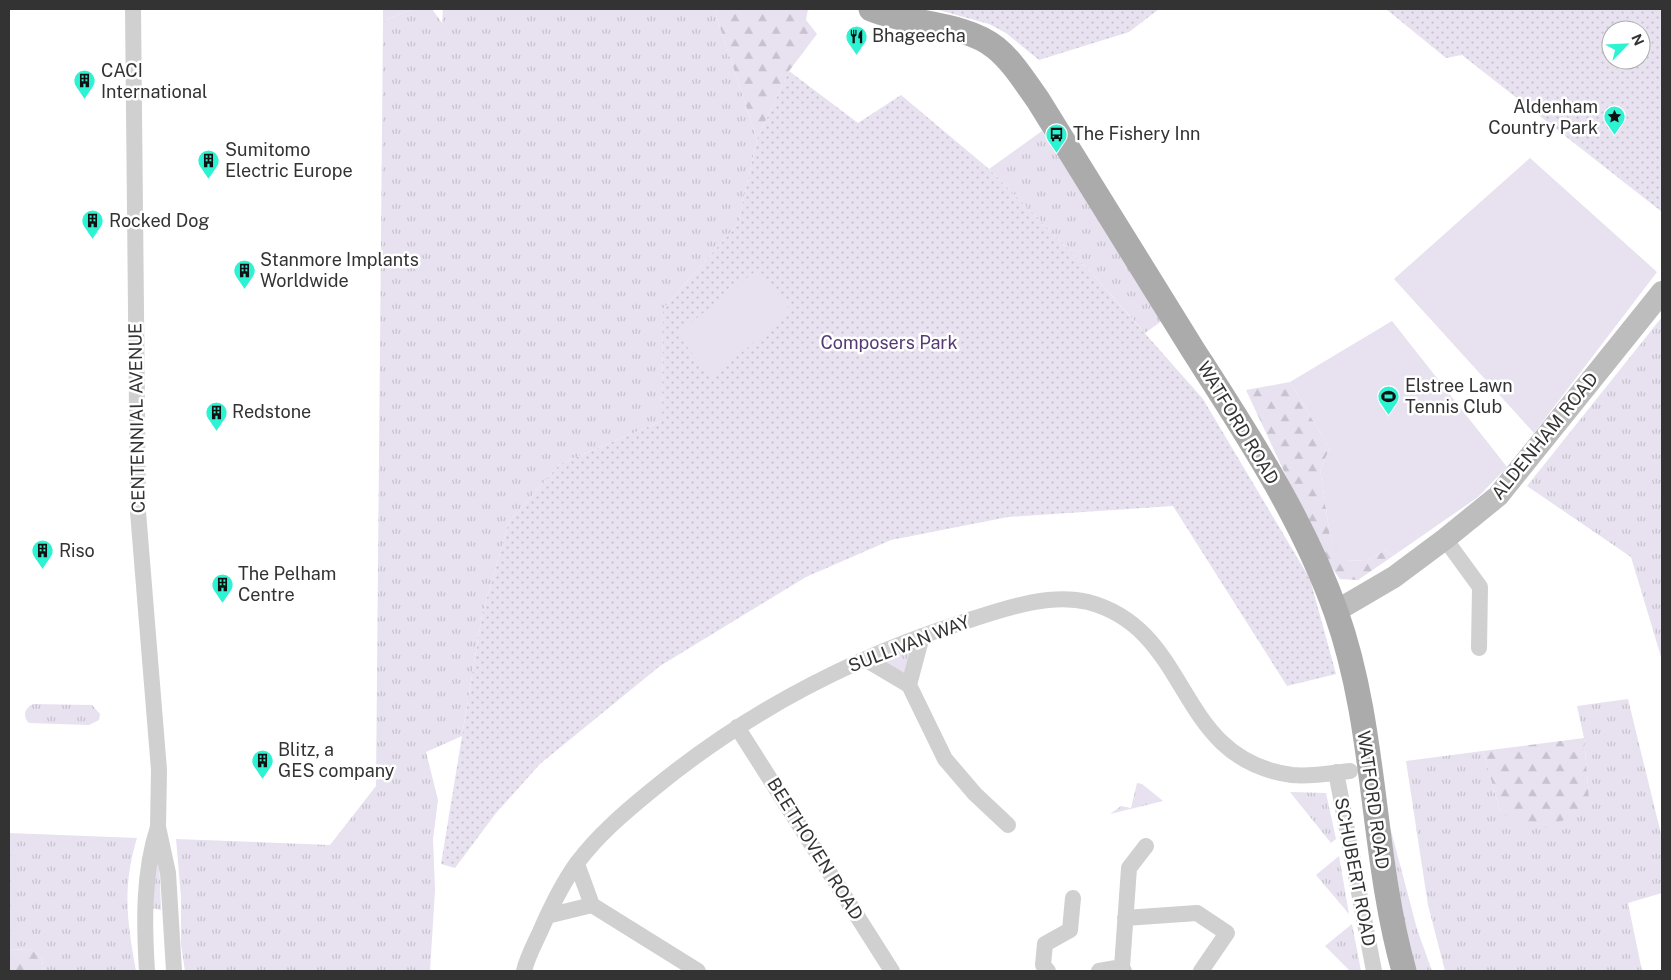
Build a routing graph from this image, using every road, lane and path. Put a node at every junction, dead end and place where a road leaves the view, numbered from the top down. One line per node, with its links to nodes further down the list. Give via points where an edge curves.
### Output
1 (133, 9): 13 (street, CENTENNIAL AVENUE, via 138,512 159,770)
2 (871, 9): 5 (main road, WATFORD ROAD, via 978,38 995,48 1019,73 1260,455 1309,544)
3 (1662, 292): 4 (street, ALDENHAM ROAD, via 1498,496)
4 (1445, 539): 5 (street, ALDENHAM ROAD, via 1394,577); 7 (street, via 1480,586)
5 (1336, 611): 30 (main road, WATFORD ROAD, via 1356,687 1385,883)
6 (922, 636): 8 (street, SULLIVAN WAY); 9 (street); 11 (street, SULLIVAN WAY, via 1045,601 1065,599 1105,607 1126,617 1147,635 1204,724 1220,742 1243,759 1265,769 1295,775)
7 (1479, 648)
8 (865, 659): 9 (street); 10 (street, SULLIVAN WAY)
9 (909, 685): 12 (street, via 945,759)
10 (737, 727): 15 (street, SULLIVAN WAY, via 639,800 605,830); 25 (street, BEETHOVEN ROAD)
11 (1343, 772): 29 (street, SCHUBERT ROAD)
12 (1008, 825)
13 (158, 827): 21 (street, CENTENNIAL AVENUE, via 148,876); 22 (street, CENTENNIAL AVENUE, via 168,873)
14 (1146, 846): 19 (street, via 1129,868)
15 (577, 864): 17 (street); 18 (street, SULLIVAN WAY)
16 (1073, 898): 26 (street, via 1070,930 1045,944 1043,965)
17 (592, 904): 18 (street); 24 (street)
18 (546, 916): 23 (street, SULLIVAN WAY)
19 (1125, 918): 20 (street); 28 (street, via 1197,913 1212,921 1227,932)
20 (1123, 969): 27 (street)
21 (147, 971)
22 (174, 971)
23 (524, 971)
24 (698, 971)
25 (892, 971)
26 (1048, 971)
27 (1099, 971)
28 (1201, 971)
29 (1374, 971)
30 (1404, 971)

